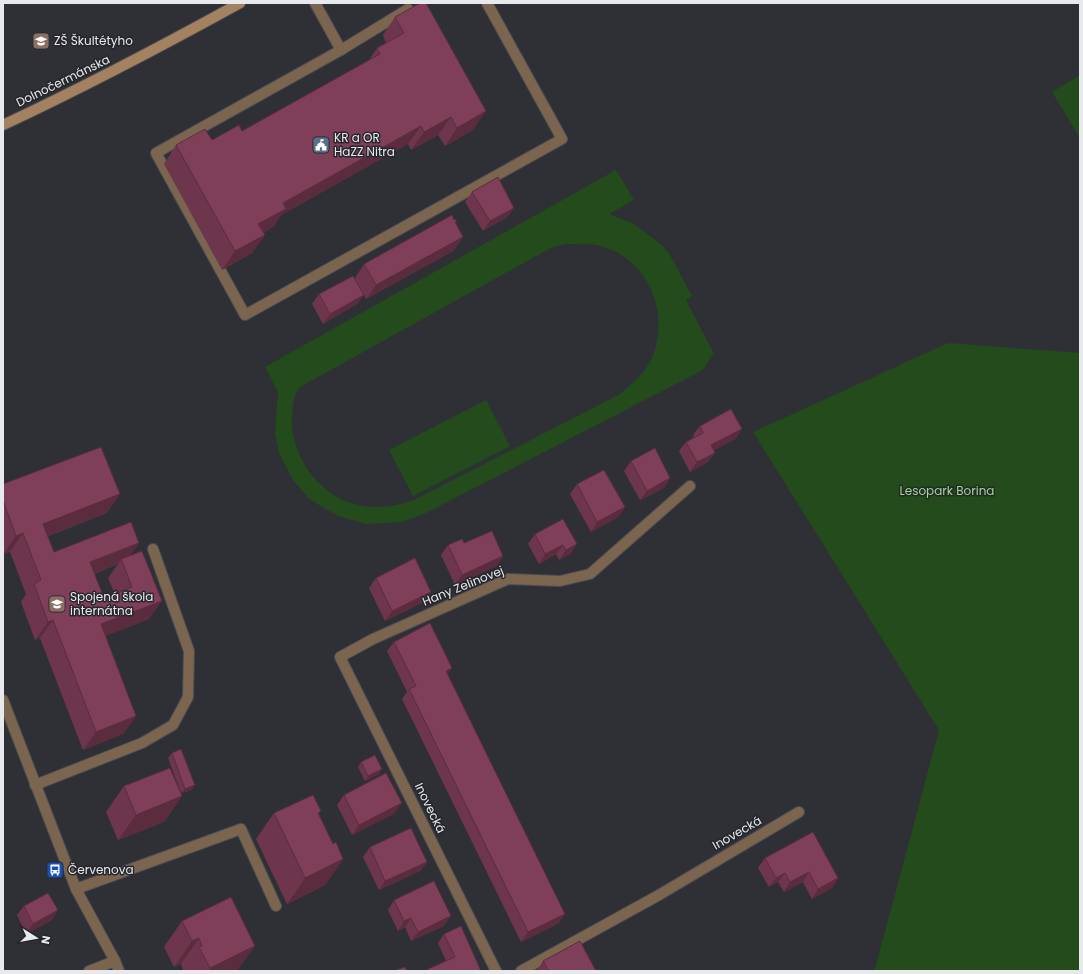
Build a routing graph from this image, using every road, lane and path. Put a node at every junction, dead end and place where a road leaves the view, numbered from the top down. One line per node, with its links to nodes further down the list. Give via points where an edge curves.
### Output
1 (228, 3): 6 (street)
2 (240, 3): 6 (street, Dolnočermánska)
3 (315, 3): 7 (street)
4 (487, 3): 7 (street, via 562,139 245,315 156,153)
5 (408, 9): 7 (street)
6 (213, 18): 8 (street, Dolnočermánska, via 81,88)
7 (341, 50)
8 (3, 125)
9 (690, 486): 11 (street, Hany Zelinovej, via 590,574 560,581 508,579 373,639)
10 (153, 549): 13 (street, via 189,651 188,697 173,725 142,743)
11 (340, 657): 21 (street, Inovecká)
12 (3, 700): 13 (street)
13 (35, 785): 15 (street)
14 (799, 812): 22 (street, Inovecká, via 659,895)
15 (76, 889): 16 (street, via 241,829); 17 (street)
16 (276, 906)
17 (115, 961): 18 (street); 19 (street); 20 (street)
18 (89, 971)
19 (119, 971)
20 (123, 971)
21 (496, 971)
22 (521, 971)

